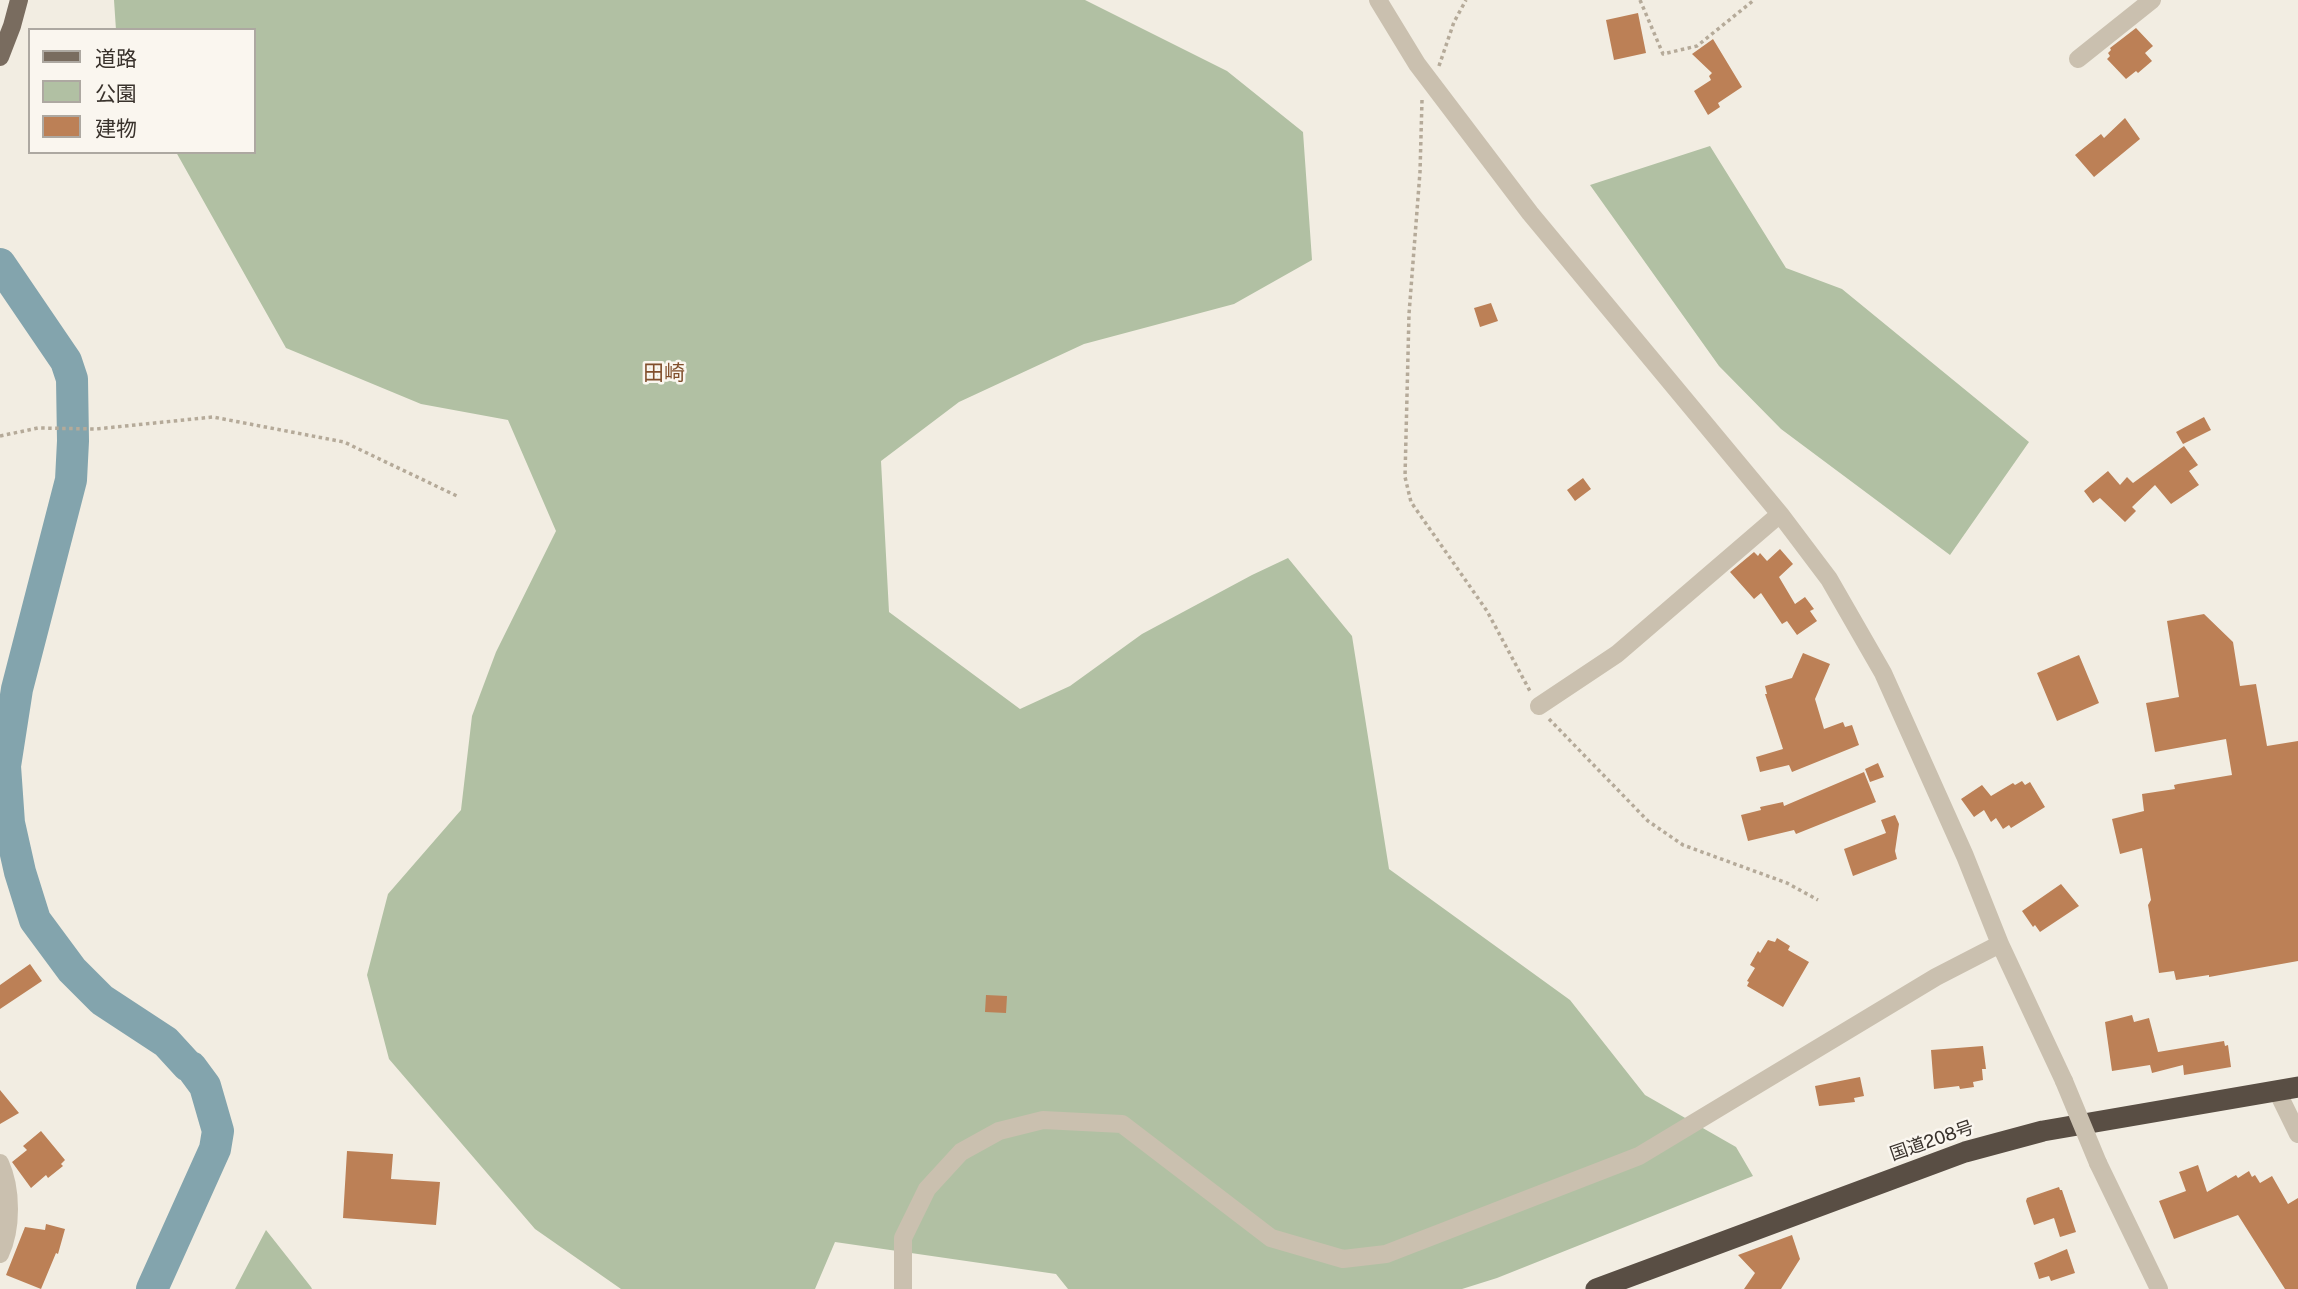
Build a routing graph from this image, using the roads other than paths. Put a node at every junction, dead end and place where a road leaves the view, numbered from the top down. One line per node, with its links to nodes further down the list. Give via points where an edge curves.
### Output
1 (19, 0): 4 (main road)
2 (1378, 0): 6 (street, via 1416,64 1530,213)
3 (2152, 0): 5 (street)
4 (0, 57)
5 (2078, 59)
6 (1780, 514): 7 (street, via 1617,653); 8 (street, via 1829,579 1883,673)
7 (1539, 706)
8 (2000, 944): 13 (street, via 1936,977 1639,1156 1386,1254 1343,1259 1271,1238 1122,1124 1042,1120 999,1132 961,1152 927,1189 903,1237); 15 (street, bridge)
9 (2288, 1089): 10 (street); 14 (highway, 国道208号, via 2043,1131 1965,1152)
10 (2298, 1133)
11 (0, 1163): 12 (street, via 9,1209)
12 (0, 1254)
13 (903, 1289)
14 (1595, 1289)
15 (2159, 1289)

